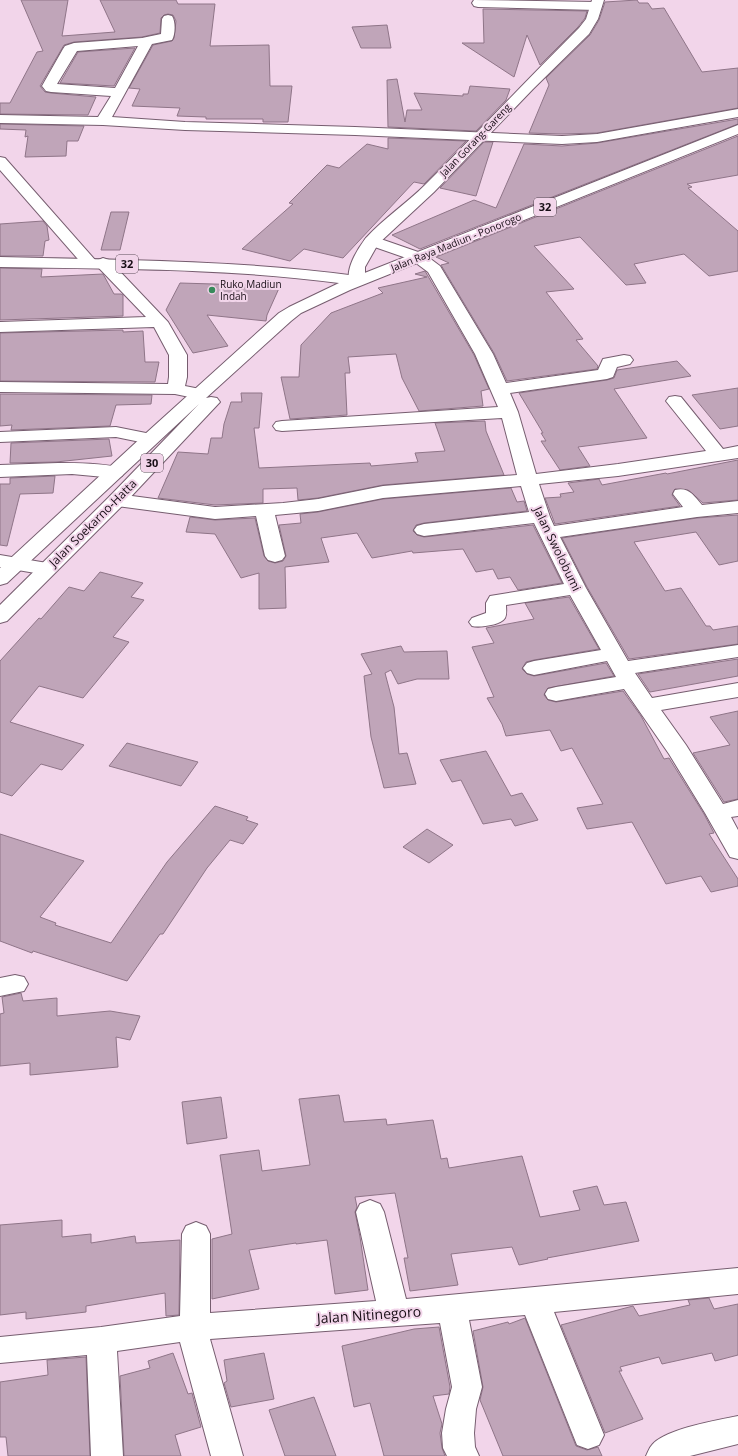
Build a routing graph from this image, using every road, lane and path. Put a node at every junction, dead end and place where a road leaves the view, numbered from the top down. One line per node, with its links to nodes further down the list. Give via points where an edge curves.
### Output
1 (478, 3): 2 (main road)
2 (597, 3): 10 (main road, Jalan Gorang-Gareng, via 592,19 584,31)
3 (168, 19): 4 (main road, via 167,37)
4 (143, 42): 5 (main road, via 146,45); 5 (main road, via 72,48 49,86 54,89)
5 (120, 92): 8 (main road)
6 (738, 113): 10 (main road, via 597,138 549,140)
7 (0, 119): 8 (main road)
8 (103, 121): 10 (main road)
9 (736, 129): 13 (main road, Jalan Raya Madiun - Ponorogo / 32)
10 (479, 137): 12 (main road, Jalan Gorang-Gareng, via 429,189)
11 (0, 161): 15 (main road)
12 (372, 241): 13 (main road, Jalan Swolobumi); 16 (main road, Jalan Gorang-Gareng, via 357,267)
13 (418, 257): 16 (main road, Jalan Raya Madiun - Ponorogo / 32); 23 (main road, Jalan Swolobumi, via 434,268 484,354)
14 (0, 262): 15 (main road, 32)
15 (97, 263): 16 (main road, 32, via 254,269); 18 (main road)
16 (357, 281): 17 (main road, Jalan Raya Madiun - Ponorogo / 30)
17 (306, 309): 24 (main road, Jalan Soekarno-Hatta / 30); 36 (main road, Jalan Soekarno-Hatta / 30, via 201,412)
18 (160, 322): 19 (main road); 22 (main road, via 178,355)
19 (0, 328)
20 (624, 360): 23 (main road, via 609,363 607,373 601,375)
21 (0, 387): 22 (main road)
22 (175, 388): 24 (main road)
23 (500, 389): 26 (main road, Jalan Swolobumi)
24 (199, 394): 29 (main road, Jalan Soekarno-Hatta / 30)
25 (675, 401): 31 (main road)
26 (509, 412): 27 (main road); 34 (main road, Jalan Swolobumi)
27 (282, 426)
28 (0, 437): 29 (main road, via 116,432)
29 (150, 439): 33 (main road, Jalan Soekarno-Hatta / 30)
30 (738, 452): 31 (main road)
31 (713, 455): 34 (main road, via 618,470)
32 (0, 471): 33 (main road, via 48,468)
33 (115, 472): 43 (main road, Jalan Soekarno-Hatta / 30)
34 (528, 480): 38 (main road, via 383,492 318,505); 40 (main road, Jalan Swolobumi)
35 (682, 494): 39 (main road)
36 (117, 500): 38 (main road, via 215,514); 44 (main road, Jalan Soekarno-Hatta / 30)
37 (738, 507): 39 (main road)
38 (264, 510): 42 (main road)
39 (697, 511): 40 (main road)
40 (544, 525): 41 (main road); 46 (main road, Jalan Swolobumi)
41 (424, 530)
42 (275, 556)
43 (8, 562): 44 (main road); 45 (main road, Jalan Soekarno-Hatta / 30)
44 (48, 569): 47 (main road, Jalan Soekarno-Hatta / 30)
45 (0, 579)
46 (576, 588): 48 (main road, via 497,600 496,616); 51 (main road, Jalan Swolobumi)
47 (0, 617)
48 (479, 622)
49 (738, 651): 51 (main road)
50 (534, 668): 51 (main road)
51 (621, 668): 53 (main road); 54 (main road, Jalan Swolobumi)
52 (738, 690): 54 (main road)
53 (556, 694)
54 (646, 706): 55 (main road, Jalan Swolobumi, via 678,750)
55 (728, 810): 56 (main road, Jalan Swolobumi)
56 (738, 851)
57 (370, 1212): 62 (main road)
58 (196, 1234): 63 (main road)
59 (738, 1281): 60 (main road, Jalan Nitinegoro)
60 (534, 1300): 61 (main road, Jalan Nitinegoro); 67 (main road)
61 (452, 1309): 62 (main road, Jalan Nitinegoro); 70 (main road, via 467,1387 458,1433 459,1448)
62 (394, 1313): 63 (main road, Jalan Nitinegoro)
63 (196, 1327): 64 (main road, Jalan Nitinegoro); 69 (main road, via 195,1341)
64 (101, 1340): 65 (main road, Jalan Nitinegoro); 68 (main road)
65 (0, 1350)
66 (738, 1430): 71 (main road, via 677,1445)
67 (588, 1435)
68 (107, 1456)
69 (227, 1456)
70 (463, 1456)
71 (662, 1456)

